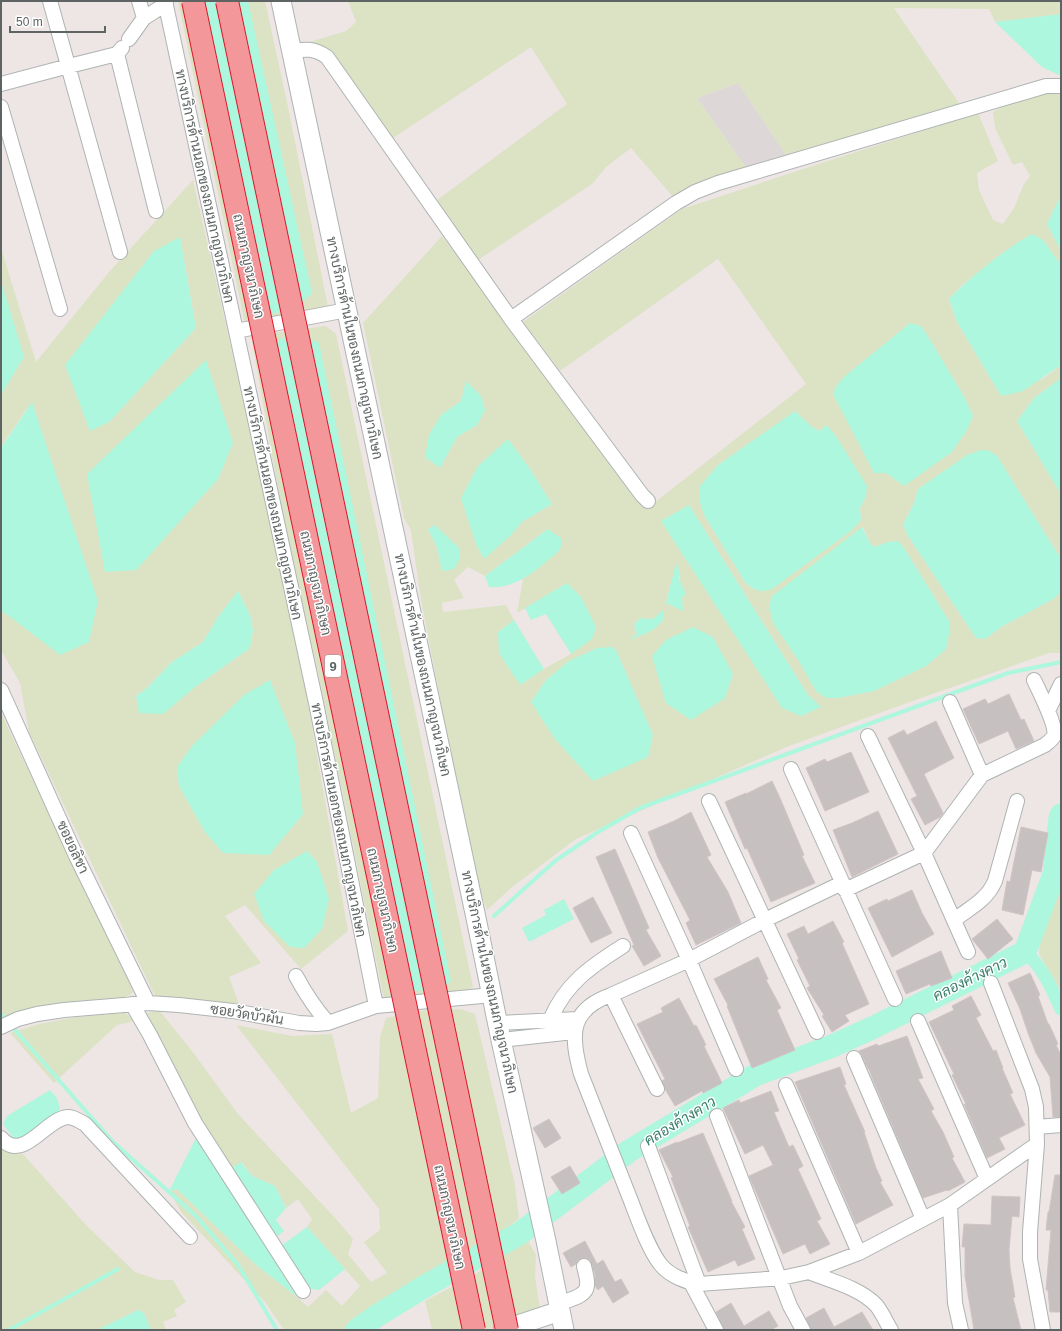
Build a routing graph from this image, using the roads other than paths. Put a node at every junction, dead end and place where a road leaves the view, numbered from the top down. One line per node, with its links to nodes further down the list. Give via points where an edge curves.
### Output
1 (50, 1): 10 (street)
2 (140, 1): 7 (street)
3 (193, 1): 75 (highway, ถนนกาญจนาภิเษก / 9, bridge)
4 (226, 1): 77 (highway, bridge)
5 (281, 1): 9 (main road, ทางบริการด้านในของถนนกาญจนาภิเษก)
6 (165, 2): 7 (street); 19 (street, ทางบริการด้านนอกของถนนกาญจนาภิเษก)
7 (144, 18): 8 (street)
8 (123, 47): 10 (street); 14 (street)
9 (292, 52): 17 (main road, ทางบริการด้านในของถนนกาญจนาภิเษก); 18 (street, via 311,49 320,51 327,57)
10 (69, 66): 11 (street); 15 (street)
11 (1, 84)
12 (1061, 86): 18 (street, via 1046,86 695,192)
13 (1, 107): 16 (street)
14 (156, 211)
15 (120, 252)
16 (60, 309)
17 (347, 310): 19 (street); 41 (main road, ทางบริการด้านในของถนนกาญจนาภิเษก)
18 (511, 319): 20 (street)
19 (236, 331): 46 (street, ทางบริการด้านนอกของถนนกาญจนาภิเษก, via 316,702)
20 (648, 501)
21 (1034, 680): 25 (street)
22 (1061, 684): 25 (street)
23 (1, 690): 44 (street, ซอยอลิชา, via 77,858)
24 (950, 702): 28 (street)
25 (1048, 710): 28 (street, via 1055,731 1053,738 1046,745)
26 (868, 736): 32 (street)
27 (791, 770): 33 (street)
28 (982, 775): 32 (street)
29 (709, 801): 34 (street)
30 (1017, 801): 35 (street, via 991,890 982,901)
31 (631, 833): 38 (street)
32 (924, 853): 33 (street); 35 (street)
33 (844, 886): 34 (street); 43 (street)
34 (765, 920): 38 (street); 53 (street)
35 (954, 920): 37 (street)
36 (623, 946): 47 (street, via 582,974 556,1005)
37 (968, 952)
38 (689, 960): 42 (street); 55 (street)
39 (296, 976): 49 (street, via 309,1000)
40 (991, 984): 60 (street, via 1032,1089)
41 (492, 995): 46 (street, ซอยวัดบัวผัน); 52 (main road, ทางบริการด้านในของถนนกาญจนาภิเษก)
42 (611, 995): 51 (street, via 590,1005); 57 (street)
43 (895, 999)
44 (148, 1003): 45 (street, ซอยวัดบัวผัน); 49 (street, ซอยวัดบัวผัน, via 233,1011 299,1023)
45 (132, 1004): 50 (street, ซอยวัดบัวผัน, via 37,1014); 73 (street, via 195,1123)
46 (376, 1006): 49 (street, ซอยวัดบัวผัน)
47 (550, 1020): 51 (street); 52 (street)
48 (918, 1021): 64 (street)
49 (328, 1022)
50 (6, 1024)
51 (576, 1026): 52 (street); 72 (street, via 576,1053 581,1074 641,1226 662,1266 675,1276)
52 (499, 1032): 74 (main road, ทางบริการด้านในของถนนกาญจนาภิเษก)
53 (818, 1032)
54 (854, 1058): 66 (street)
55 (736, 1069)
56 (786, 1085): 68 (street)
57 (657, 1089)
58 (717, 1116): 71 (street)
59 (1061, 1125): 60 (street)
60 (1037, 1127): 62 (street)
61 (1, 1138): 67 (street, via 10,1145 25,1144 59,1119 76,1119 85,1124)
62 (1037, 1144): 64 (street); 83 (street, via 1030,1259)
63 (648, 1146): 72 (street)
64 (987, 1179): 65 (street)
65 (950, 1205): 66 (street); 82 (street, via 955,1303)
66 (923, 1219): 68 (street)
67 (190, 1237)
68 (859, 1253): 70 (street)
69 (584, 1266): 74 (street, via 586,1290)
70 (809, 1272): 71 (street); 81 (street, via 868,1297 878,1307)
71 (780, 1278): 72 (street); 80 (street)
72 (695, 1284): 79 (street)
73 (302, 1292)
74 (559, 1308): 76 (main road); 78 (main road, ทางบริการด้านในของถนนกาญจนาภิเษก)
75 (474, 1330)
76 (503, 1330)
77 (507, 1330)
78 (564, 1330)
79 (716, 1330)
80 (802, 1330)
81 (890, 1330)
82 (961, 1330)
83 (1042, 1330)

